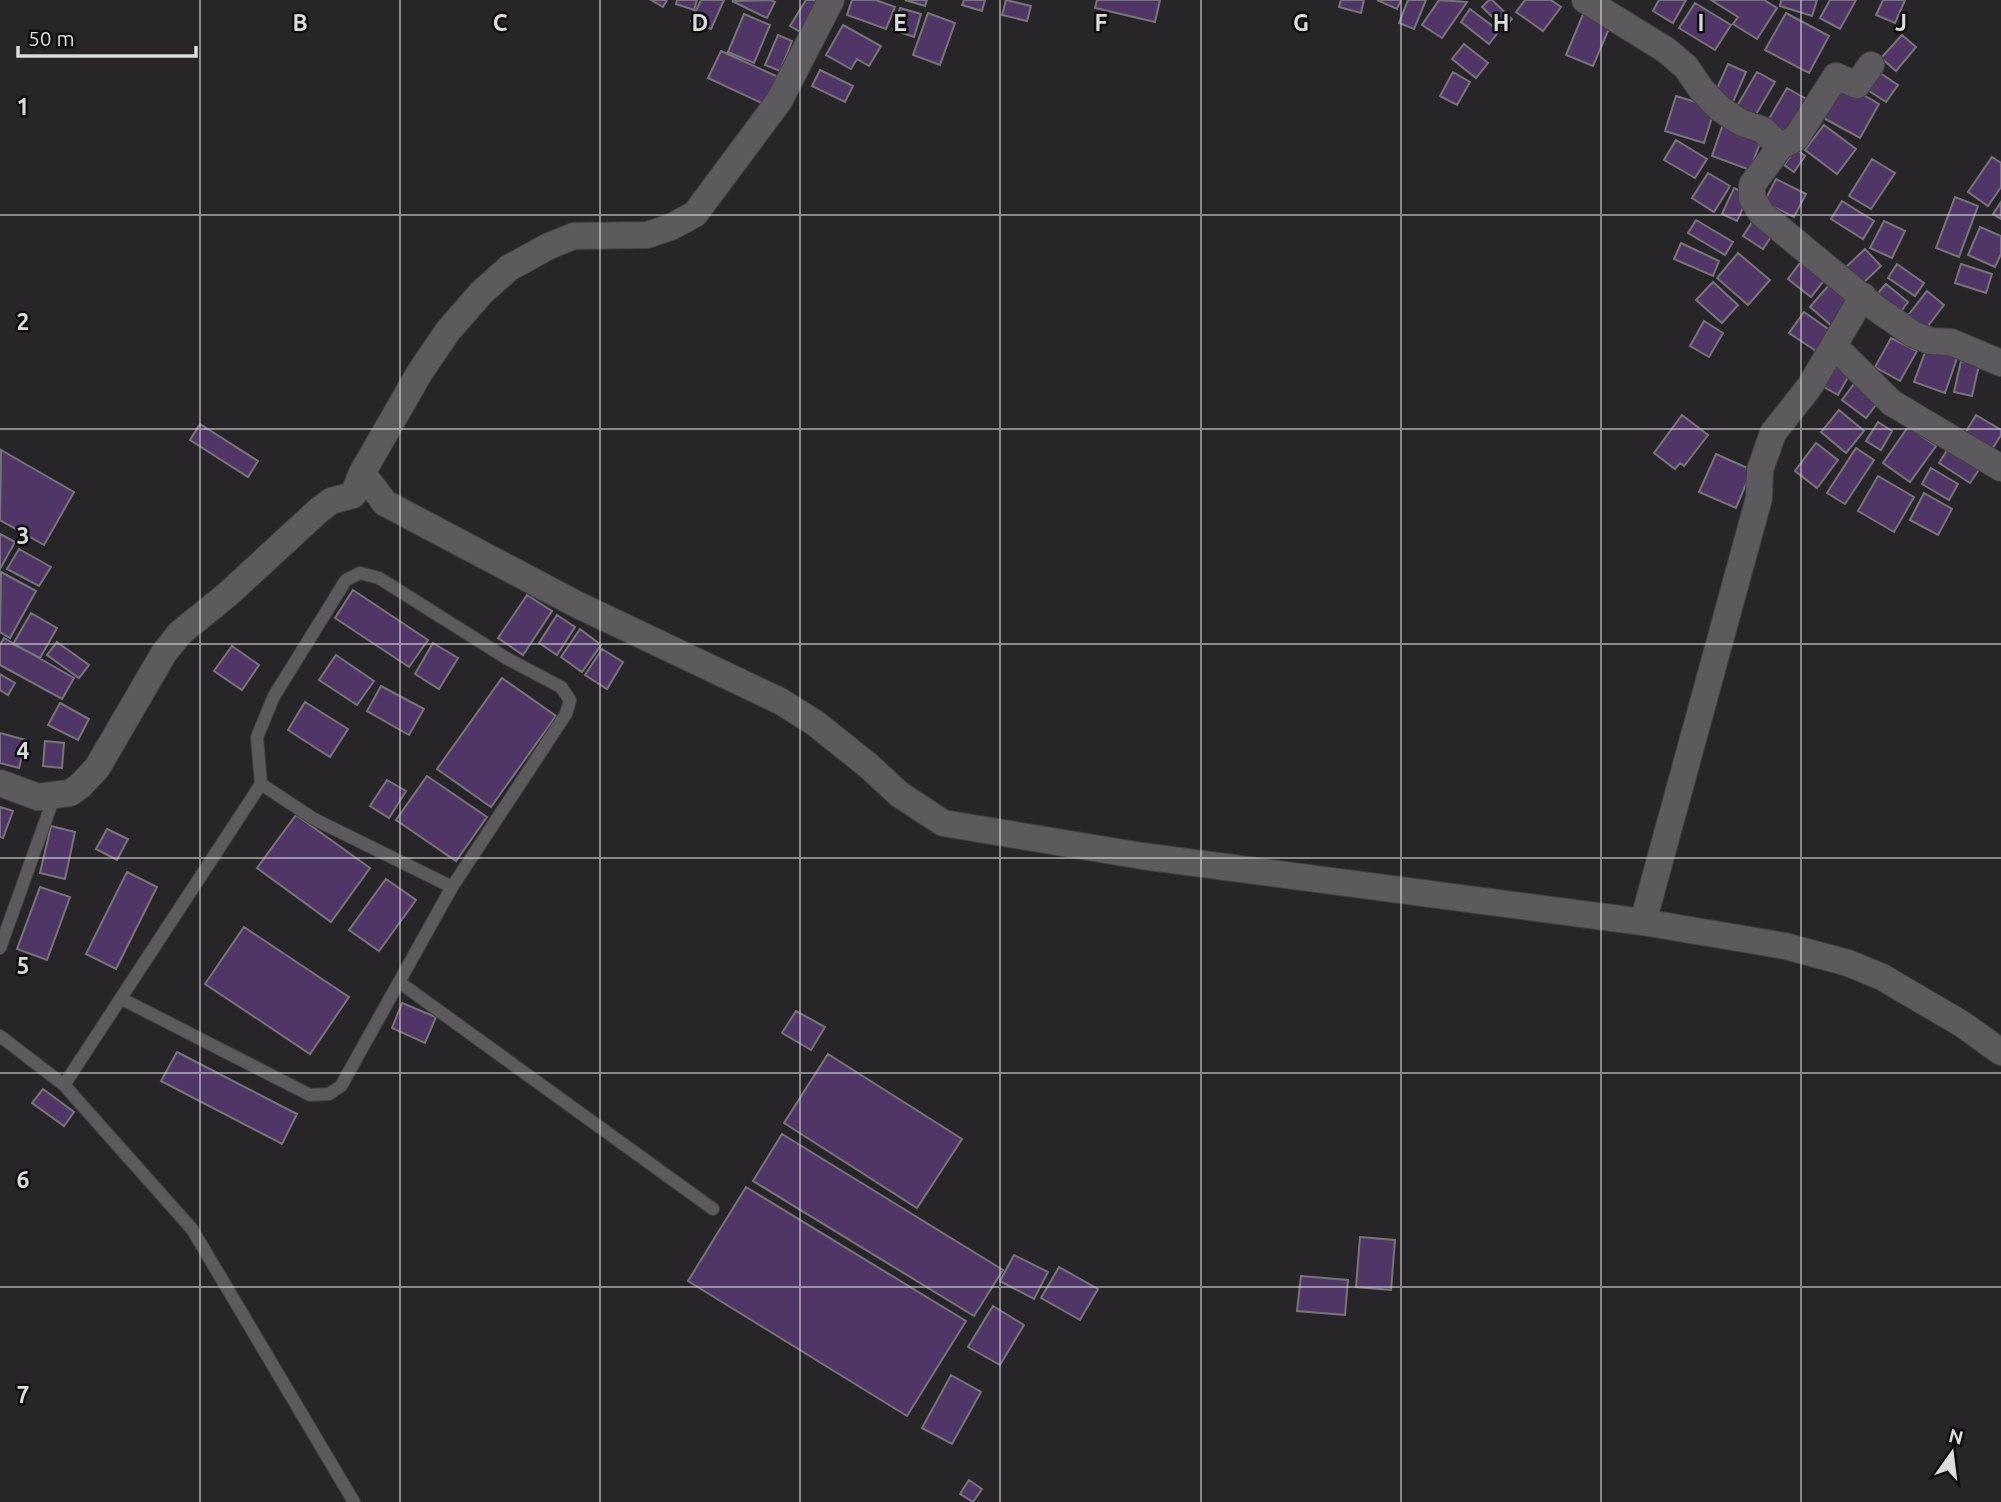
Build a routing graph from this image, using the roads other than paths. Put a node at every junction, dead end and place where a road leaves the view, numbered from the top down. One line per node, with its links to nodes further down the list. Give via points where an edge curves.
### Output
1 (831, 0): 9 (street, via 779,101 695,214 646,235 574,236 509,268 448,331)
2 (1585, 0): 4 (street, via 1666,50 1719,108 1763,130)
3 (1871, 65): 4 (street, via 1857,85 1836,76 1796,138)
4 (1780, 147): 5 (street, via 1752,185 1752,198 1762,214)
5 (1863, 296): 6 (street); 7 (street, via 1913,334 1951,342)
6 (1834, 346): 8 (street, via 1892,403); 14 (street, via 1766,448 1759,498)
7 (2001, 363)
8 (2001, 468)
9 (362, 473): 12 (street, via 353,495 331,501 318,511 180,633 97,768 70,793); 14 (street, via 386,503 576,604 779,701 815,723 899,794 943,823 1142,856)
10 (0, 783): 12 (street, via 38,797)
11 (261, 784): 13 (lane, via 314,819); 13 (lane, via 257,737 274,696 346,580 360,573 379,578 561,687 570,700 566,715); 17 (lane)
12 (54, 797): 15 (lane)
13 (452, 887): 16 (lane)
14 (1643, 922): 19 (street, via 1784,946 1848,963 1951,1017)
15 (0, 948)
16 (399, 982): 17 (lane, via 341,1086 329,1094 310,1095); 21 (lane)
17 (122, 999): 20 (lane)
18 (0, 1036): 20 (lane)
19 (2001, 1052)
20 (64, 1085): 22 (lane, via 192,1229)
21 (713, 1209)
22 (354, 1502)

